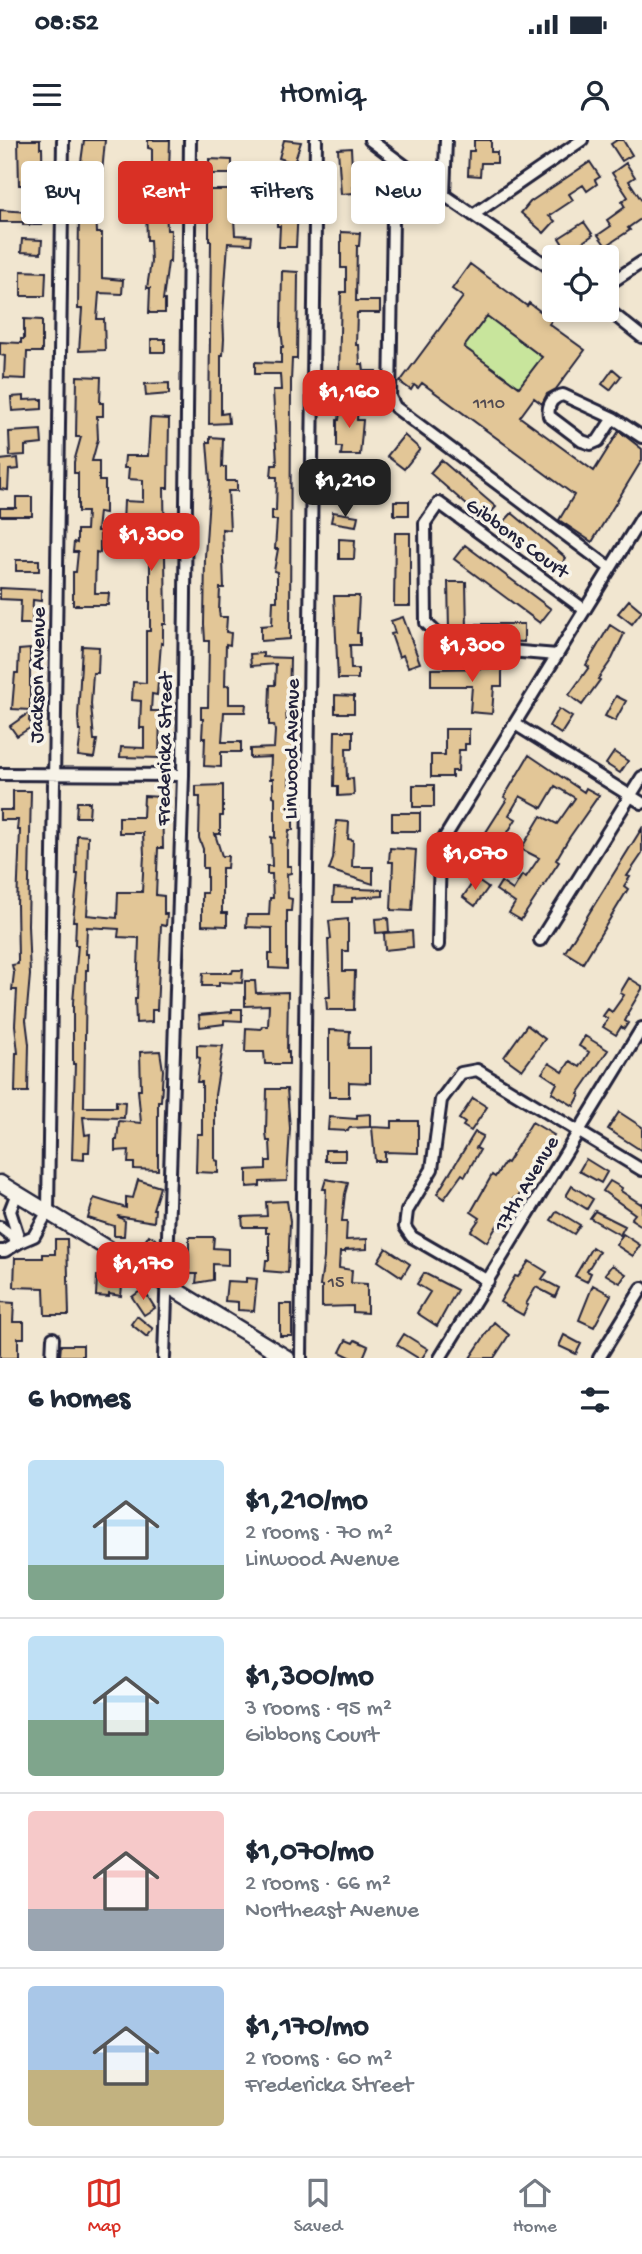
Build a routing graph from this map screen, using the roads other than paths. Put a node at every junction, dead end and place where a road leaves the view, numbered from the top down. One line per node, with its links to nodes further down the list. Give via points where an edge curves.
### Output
1 (63, 140): 25 (street, Jackson Avenue)
2 (190, 140): 26 (street, Fredericka Street)
3 (316, 140): 48 (street, Linwood Avenue)
4 (370, 140): 7 (street)
5 (446, 140): 9 (street)
6 (582, 140): 11 (street)
7 (394, 158): 8 (street); 20 (street, via 390,397 395,407)
8 (398, 161)
9 (445, 168)
10 (445, 196): 11 (street)
11 (473, 215): 12 (street)
12 (542, 262)
13 (642, 262): 14 (street)
14 (619, 277)
15 (619, 319): 16 (street)
16 (642, 337)
17 (613, 418): 17 (street, via 563,395 557,396 548,410 549,416 591,444); 18 (street)
18 (642, 437)
19 (642, 517): 20 (street)
20 (610, 568): 21 (street)
21 (585, 610): 22 (street); 22 (street, Gibbons Court, via 439,503 425,523 426,623 450,646)
22 (557, 655): 23 (street)
23 (515, 724): 28 (street); 31 (street, via 440,845)
24 (0, 774): 25 (street)
25 (54, 775): 26 (street); 37 (street, Jackson Avenue)
26 (183, 775): 42 (street, Fredericka Street)
27 (642, 777): 28 (street)
28 (631, 796): 29 (street); 30 (street)
29 (642, 803)
30 (540, 940)
31 (438, 945)
32 (642, 1028): 33 (street, 17th Avenue)
33 (579, 1130): 34 (street); 41 (street, 17th Avenue); 41 (street, via 477,1070 461,1073 441,1100 432,1168 407,1211 405,1227 412,1237)
34 (642, 1170)
35 (0, 1183): 36 (main road)
36 (17, 1194): 37 (main road); 39 (street, via 10,1211)
37 (48, 1211): 39 (street, via 34,1236); 42 (main road)
38 (0, 1227): 39 (street)
39 (20, 1242): 40 (street)
40 (0, 1251)
41 (488, 1281): 49 (street, 17th Avenue)
42 (166, 1283): 46 (street, Fredericka Street); 47 (main road)
43 (642, 1288): 50 (street)
44 (53, 1338): 45 (street)
45 (52, 1358)
46 (164, 1358)
47 (287, 1358)
48 (301, 1358)
49 (440, 1358)
50 (599, 1358)

